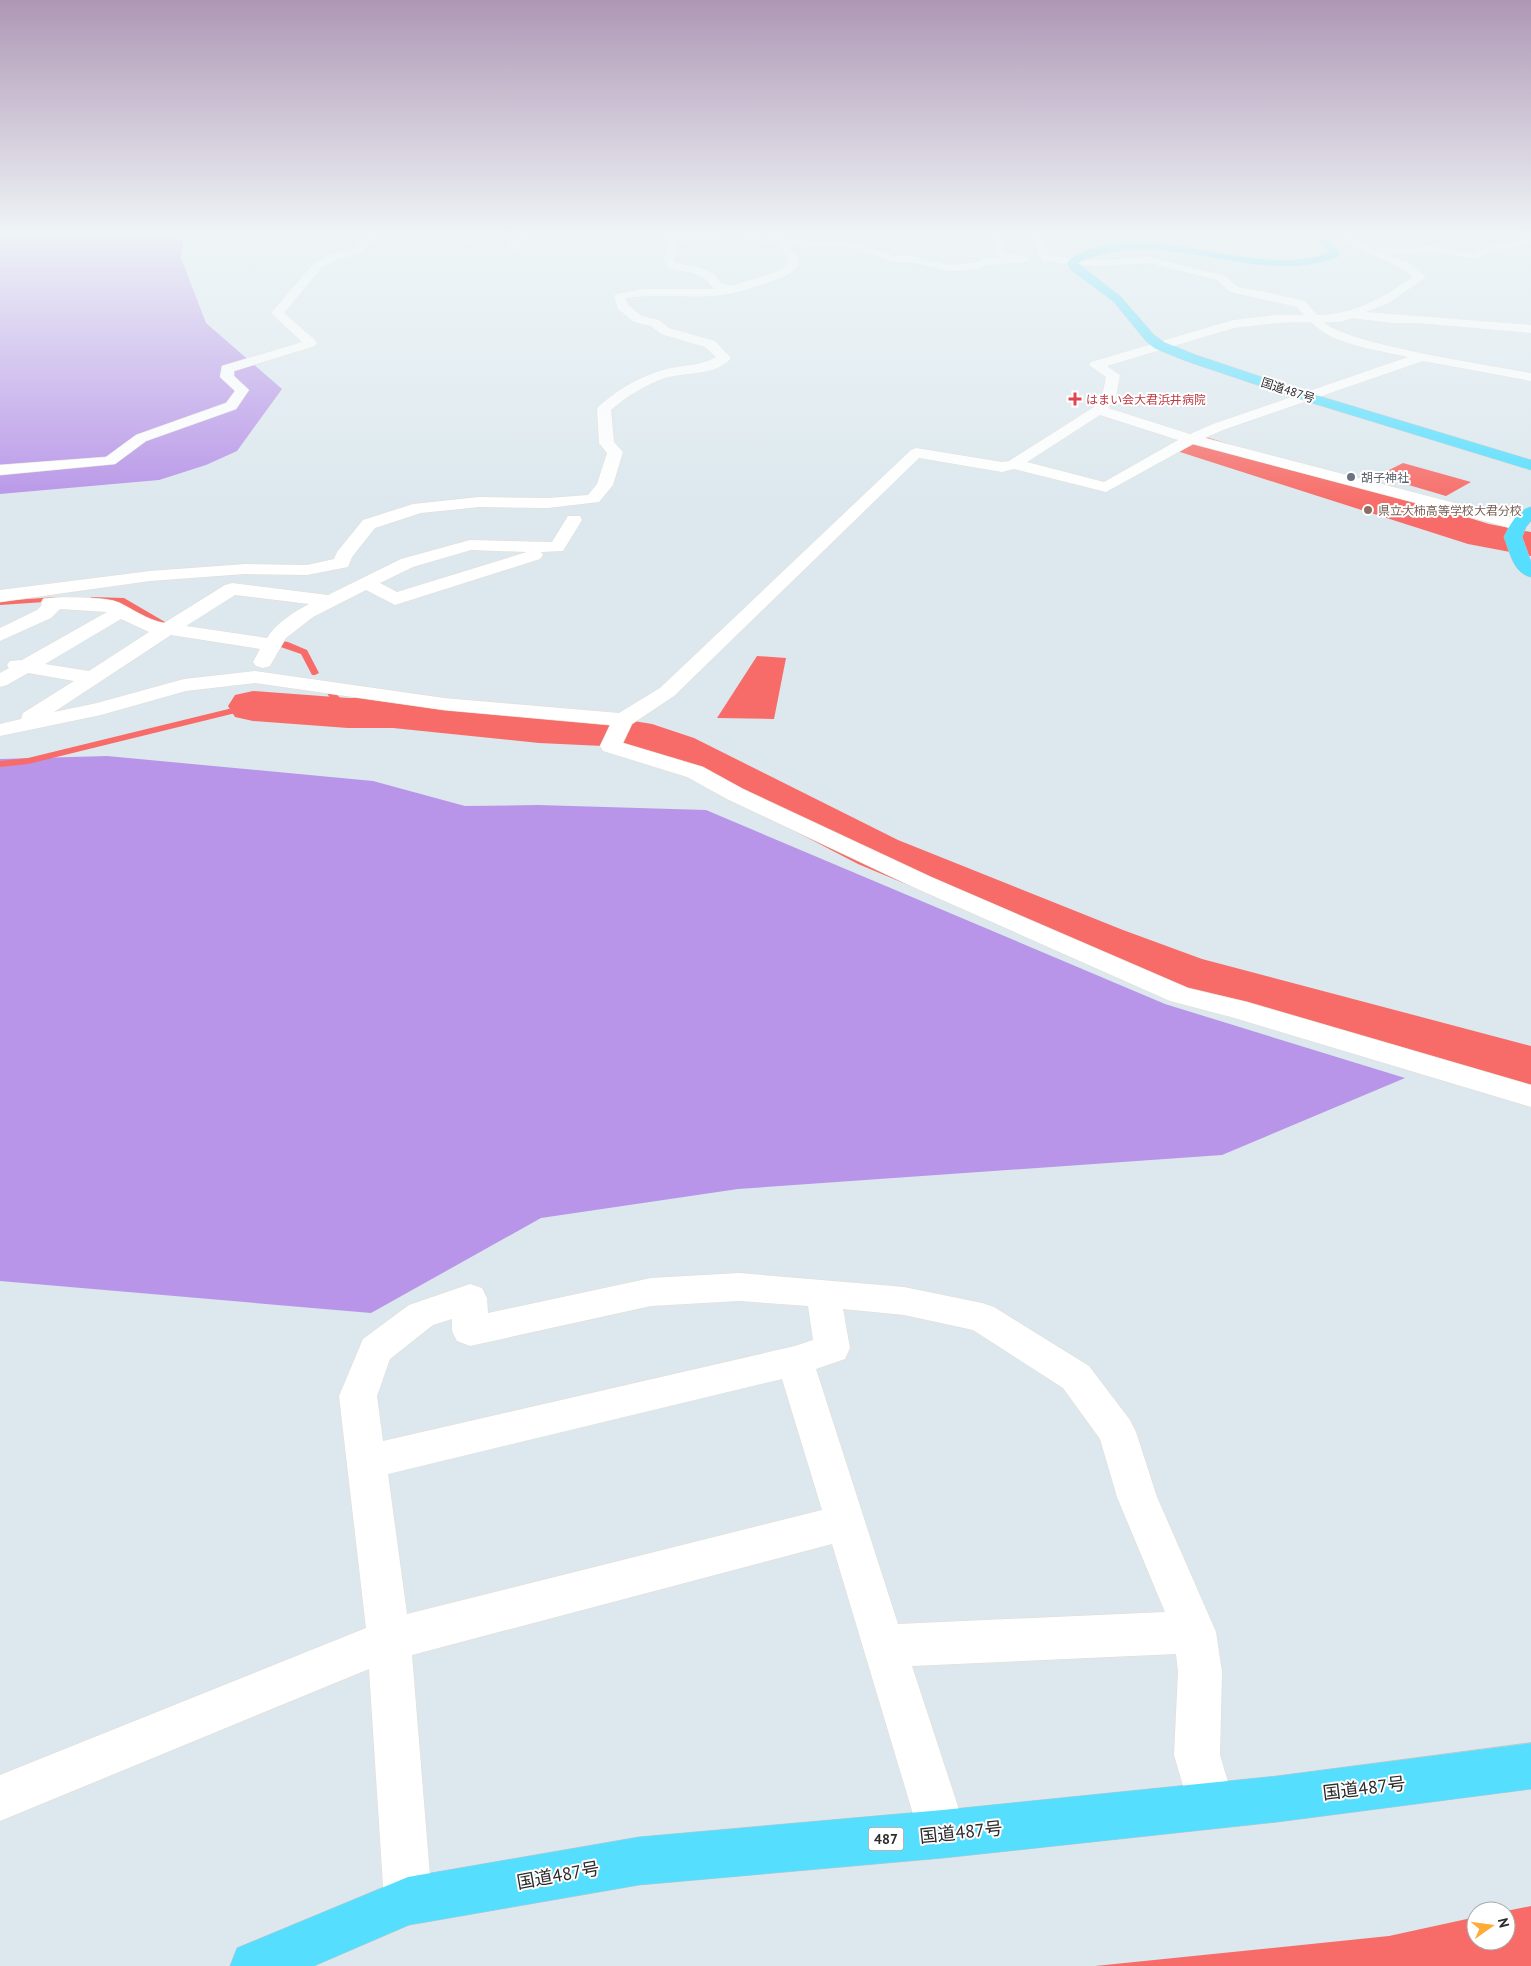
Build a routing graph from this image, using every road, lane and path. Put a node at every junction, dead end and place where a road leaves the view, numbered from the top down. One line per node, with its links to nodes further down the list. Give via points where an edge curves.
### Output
1 (289, 324): 18 (street, via 311,343 226,369 227,377 242,390 232,406 140,438 110,461)
2 (656, 324): 25 (street, via 665,331 710,344 724,358 714,365 661,375 622,392 604,409 607,443 615,452 605,485 593,499 548,503 479,502 419,508 369,524 343,556 342,563 306,570 245,569 150,576)
3 (1138, 324): 8 (highway, 国道487号)
4 (1235, 324): 8 (street)
5 (1319, 324): 9 (street, via 1342,337)
6 (1464, 324): 7 (street)
7 (1531, 329)
8 (1159, 345): 13 (highway, 国道487号); 14 (street, via 1096,365 1113,375 1109,397)
9 (1422, 357): 10 (street); 13 (street)
10 (1508, 373): 11 (street); 12 (street, via 1502,378)
11 (1531, 377)
12 (1531, 383)
13 (1304, 396): 15 (street); 17 (highway, 国道487号)
14 (1099, 410): 15 (street); 16 (street)
15 (1191, 439): 16 (street, via 1106,487); 21 (street)
16 (1014, 464): 38 (street, via 1002,467 916,453 667,692)
17 (1531, 464)
18 (0, 470)
19 (1531, 512): 21 (highway)
20 (574, 520): 22 (street)
21 (1518, 526): 23 (highway, via 1513,537 1517,552)
22 (557, 547): 24 (street, via 395,599); 24 (street, via 470,528)
23 (1531, 572)
24 (366, 583): 26 (street)
25 (0, 596)
26 (331, 601): 30 (street, via 232,590); 32 (street, via 306,613)
27 (57, 602): 28 (street); 29 (street, via 109,605); 31 (street, via 44,614)
28 (0, 609)
29 (120, 612): 30 (street, via 149,626); 34 (street)
30 (174, 625): 32 (street); 36 (street)
31 (0, 635)
32 (276, 639): 35 (street)
33 (0, 662): 34 (street)
34 (25, 667): 36 (street); 37 (street)
35 (255, 676): 38 (street, via 444,704); 39 (street, via 184,685 101,709)
36 (92, 678): 39 (street)
37 (0, 681)
38 (622, 720): 40 (street, via 611,746 695,772 922,882 1180,996 1237,1009)
39 (10, 728)
40 (1531, 1096)
41 (823, 1293): 42 (street, via 832,1348); 43 (street, via 739,1288 651,1292 470,1331 470,1298 421,1316 376,1350 358,1396); 45 (street, via 904,1301 982,1317 1076,1377 1117,1432 1137,1497)
42 (795, 1361): 43 (street); 44 (street)
43 (367, 1462): 46 (street)
44 (846, 1522): 46 (street); 47 (street)
45 (1195, 1632): 47 (street); 50 (street, via 1200,1672 1197,1755)
46 (389, 1640): 49 (street); 52 (street)
47 (884, 1646): 51 (street)
48 (1531, 1766): 50 (highway, 国道487号 / 487)
49 (0, 1798)
50 (1212, 1806): 51 (highway, 国道487号 / 487)
51 (943, 1834): 52 (highway, 国道487号 / 487, via 639,1861)
52 (408, 1901): 53 (highway, 国道487号 / 487)
53 (255, 1966)

